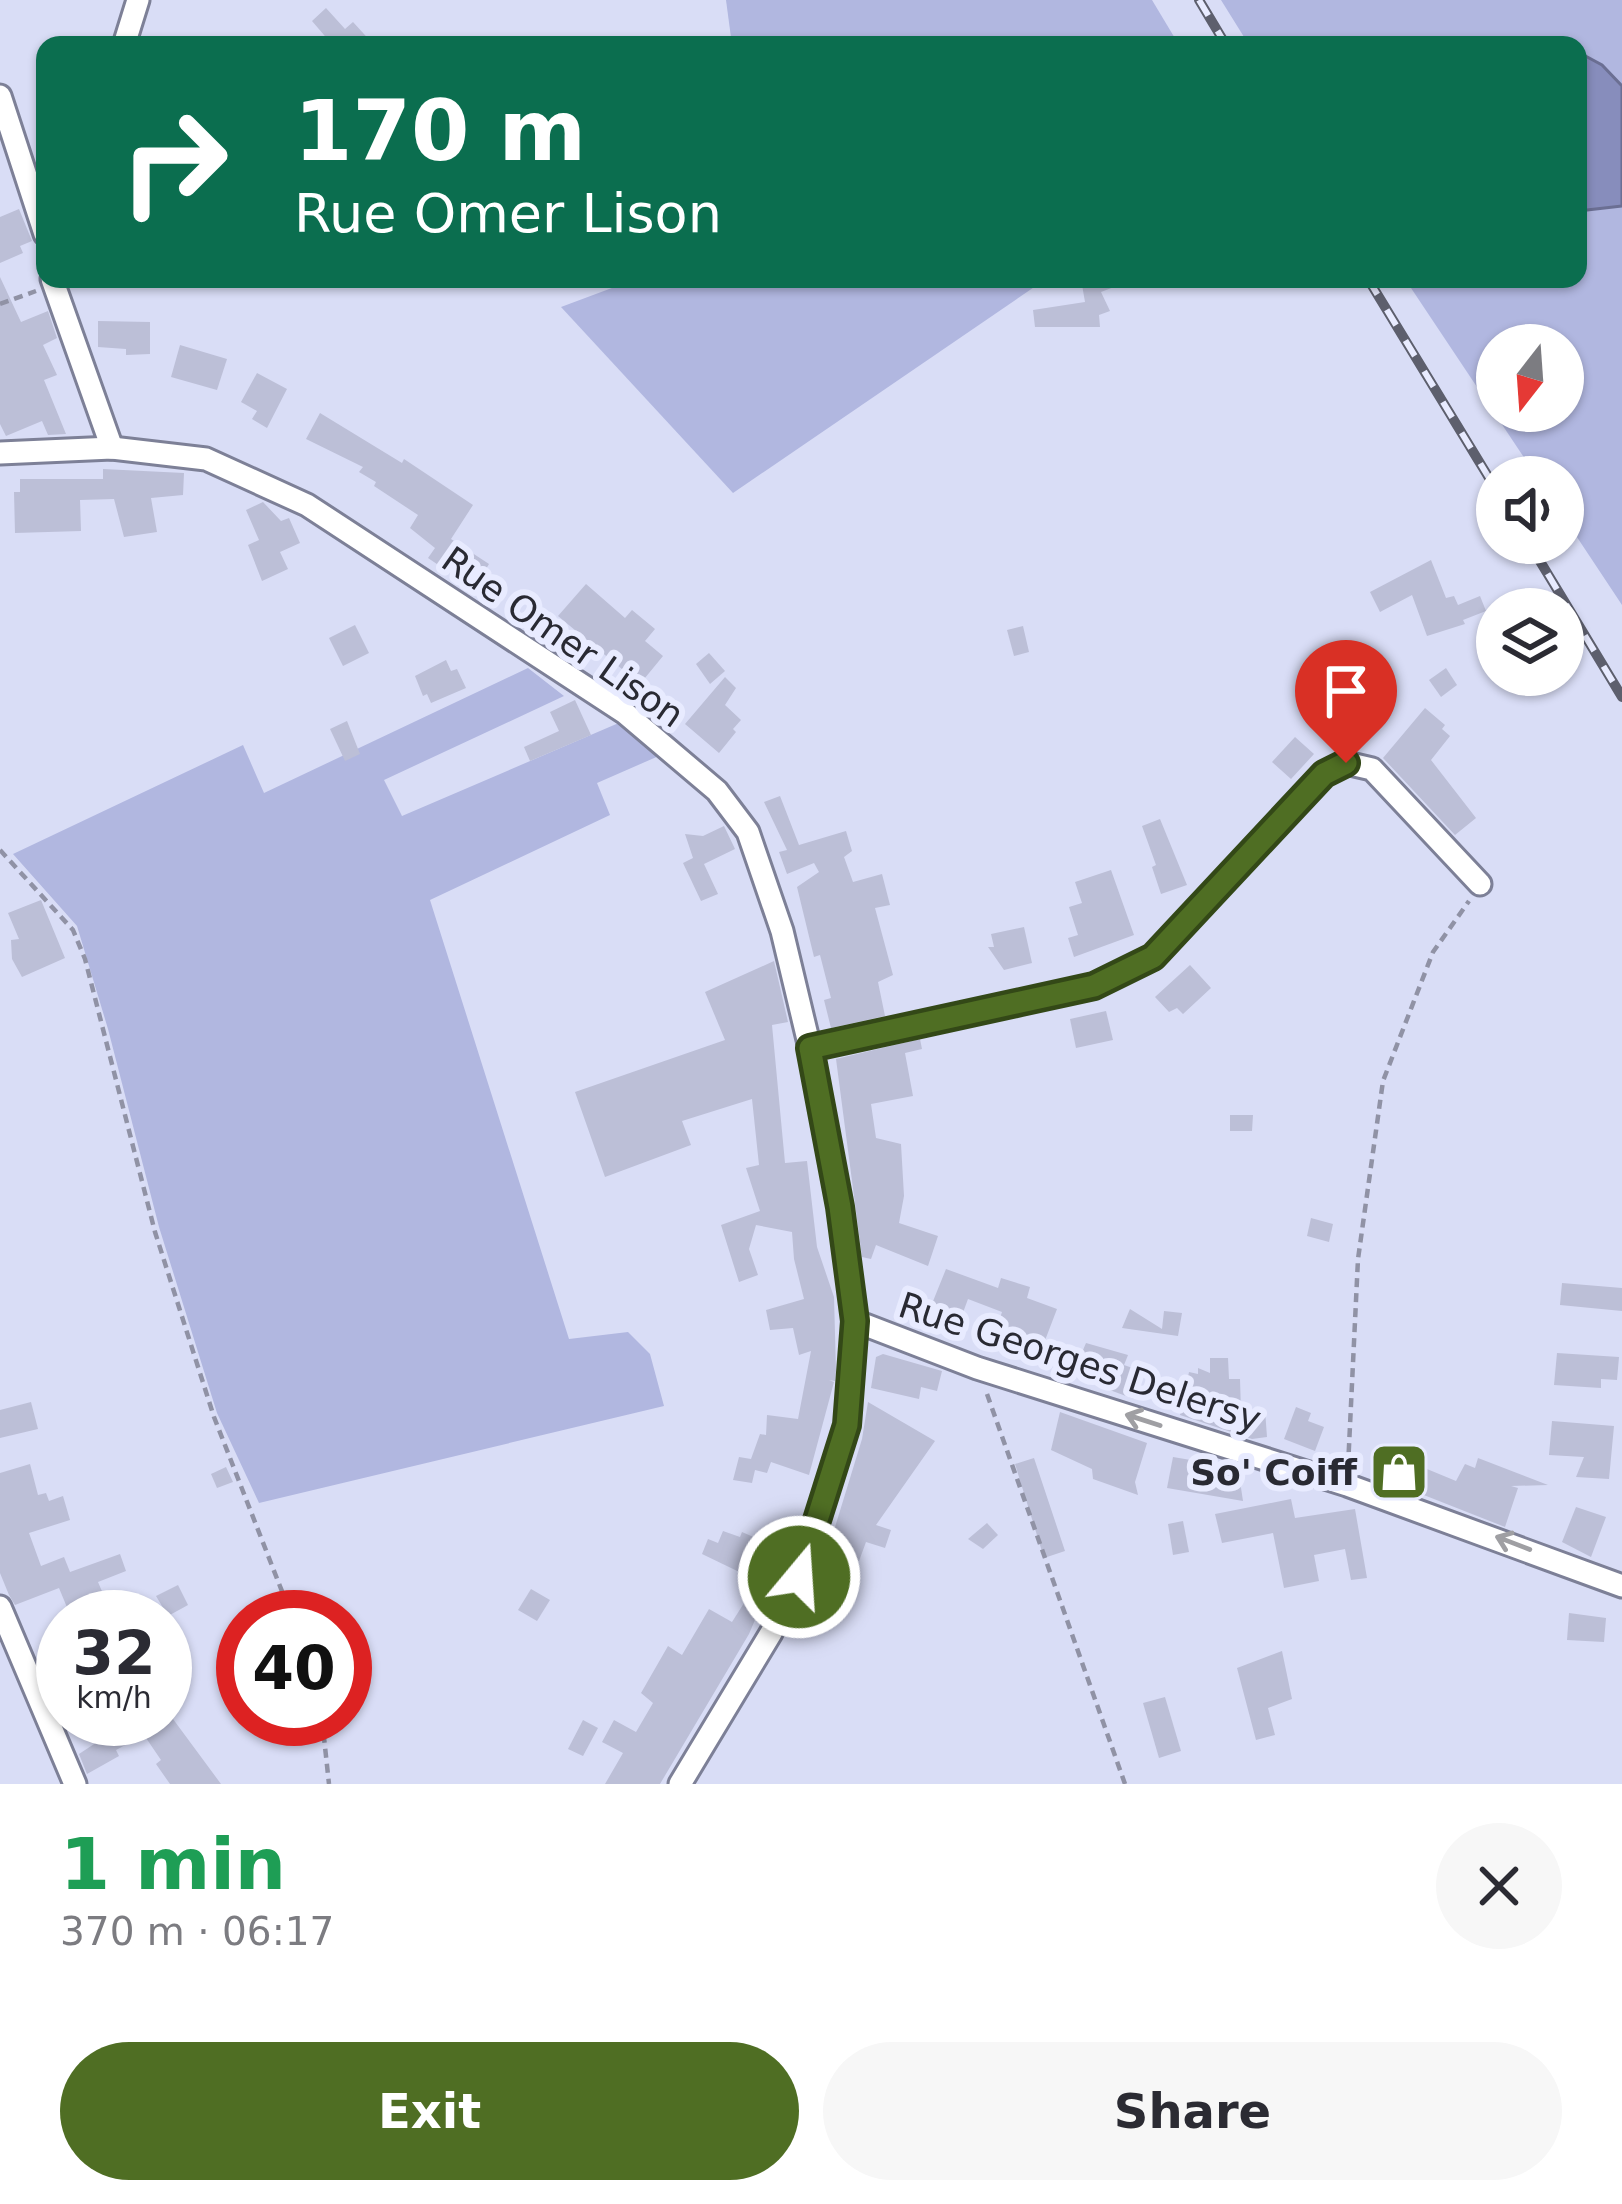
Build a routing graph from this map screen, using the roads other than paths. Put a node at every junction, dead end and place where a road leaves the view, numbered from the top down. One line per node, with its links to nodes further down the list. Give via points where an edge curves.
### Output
1 (138, 0): 2 (street)
2 (127, 36)
3 (0, 96): 4 (street)
4 (36, 206)
5 (54, 288): 6 (street)
6 (112, 448): 7 (street, Rue Omer Lison); 9 (street, Rue Omer Lison, via 206,459 308,505 625,713 702,778 748,832)
7 (0, 453)
8 (1480, 884): 9 (street, via 1372,769 1346,763 1324,774 1153,957 1094,986)
9 (810, 1048): 10 (street, Rue Omer Lison)
10 (855, 1321): 11 (street, Rue Georges Delersy, one-way to 10); 14 (street, Rue Omer Lison, via 847,1425 799,1577)
11 (1622, 1586)
12 (0, 1607): 13 (street)
13 (75, 1784)
14 (680, 1784)

